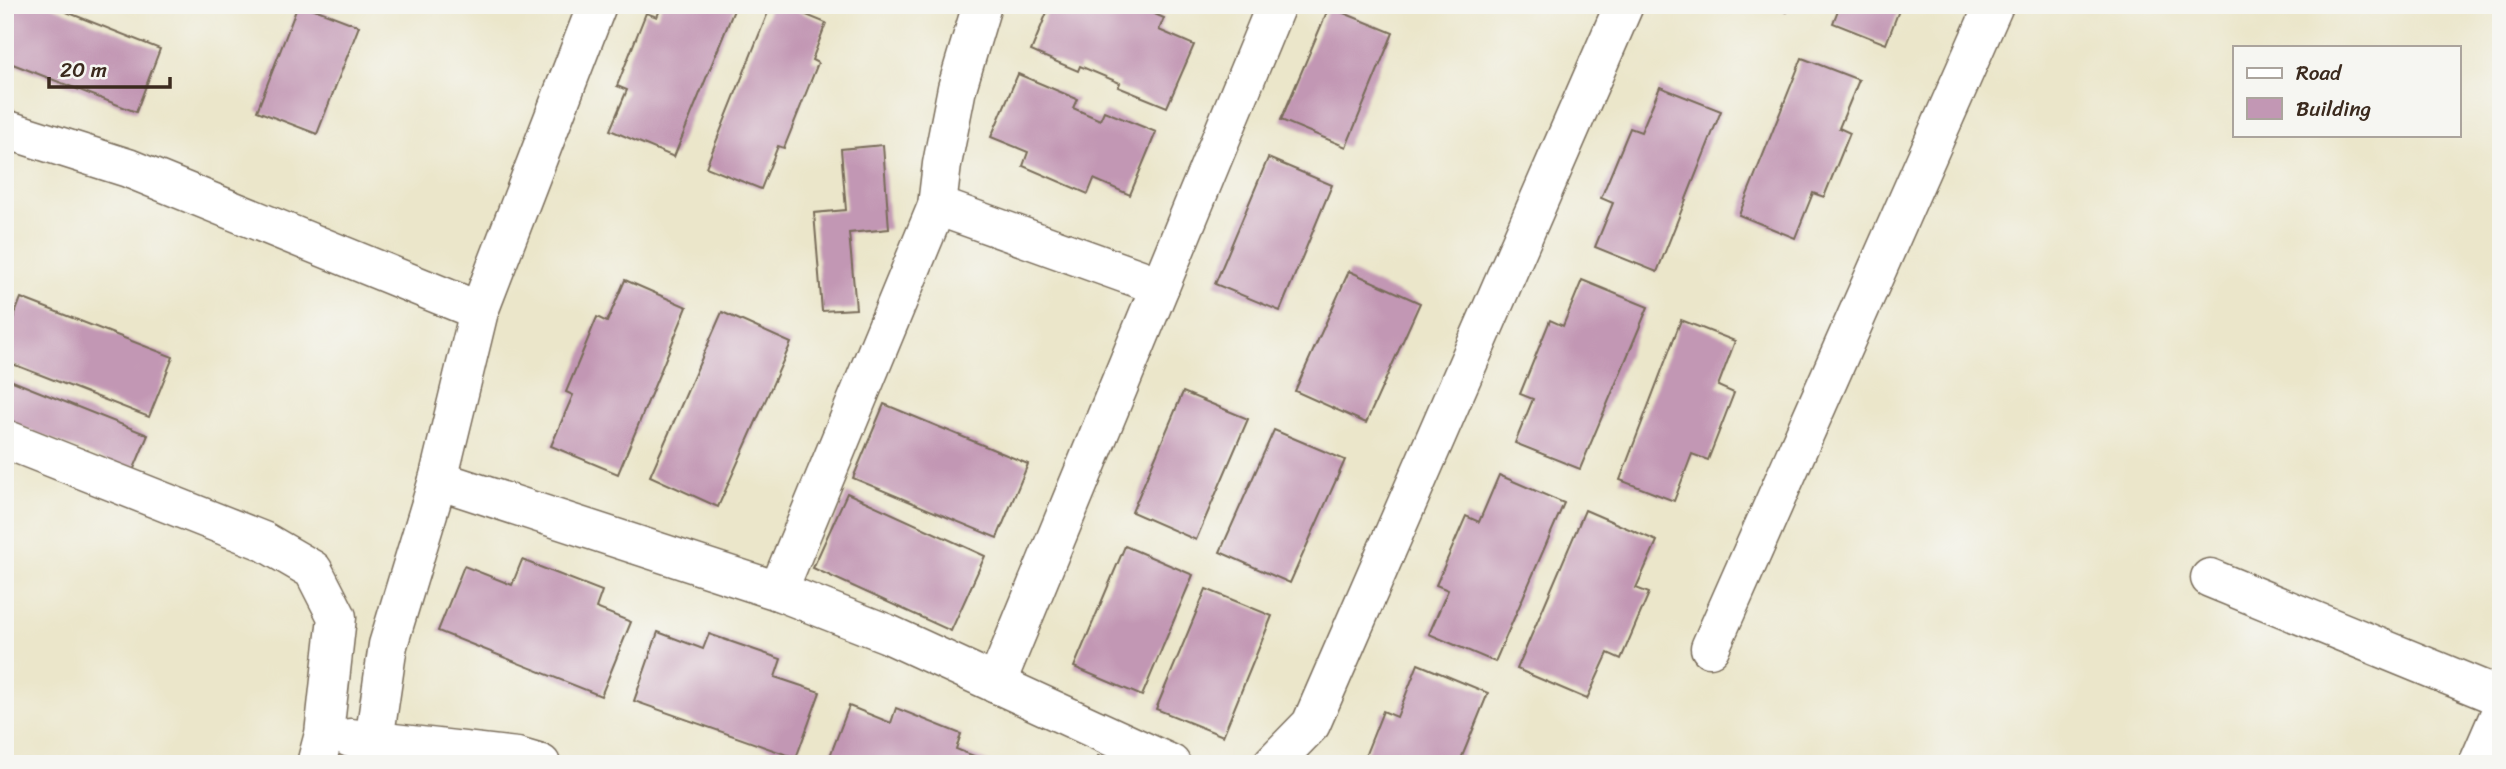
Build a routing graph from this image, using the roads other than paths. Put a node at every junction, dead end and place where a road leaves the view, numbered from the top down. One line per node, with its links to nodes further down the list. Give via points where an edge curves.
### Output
1 (597, 5): 9 (street)
2 (982, 5): 7 (street, via 957,88)
3 (1276, 5): 8 (street)
4 (1623, 5): 22 (street, via 1311,724)
5 (1994, 5): 14 (street)
6 (5, 129): 9 (street, via 128,168)
7 (937, 206): 8 (street); 13 (street)
8 (1160, 286): 15 (street)
9 (479, 311): 11 (street)
10 (5, 439): 19 (street, via 263,541 313,570 337,617)
11 (438, 480): 13 (street); 18 (street, via 388,645)
12 (2210, 578): 16 (street)
13 (778, 591): 15 (street, via 888,634)
14 (1710, 648)
15 (996, 684): 21 (street)
16 (2501, 697)
17 (2501, 711): 23 (street)
18 (374, 741): 19 (street); 20 (street, via 517,757)
19 (320, 749)
20 (541, 764)
21 (1171, 764)
22 (1272, 764)
23 (2478, 764)

